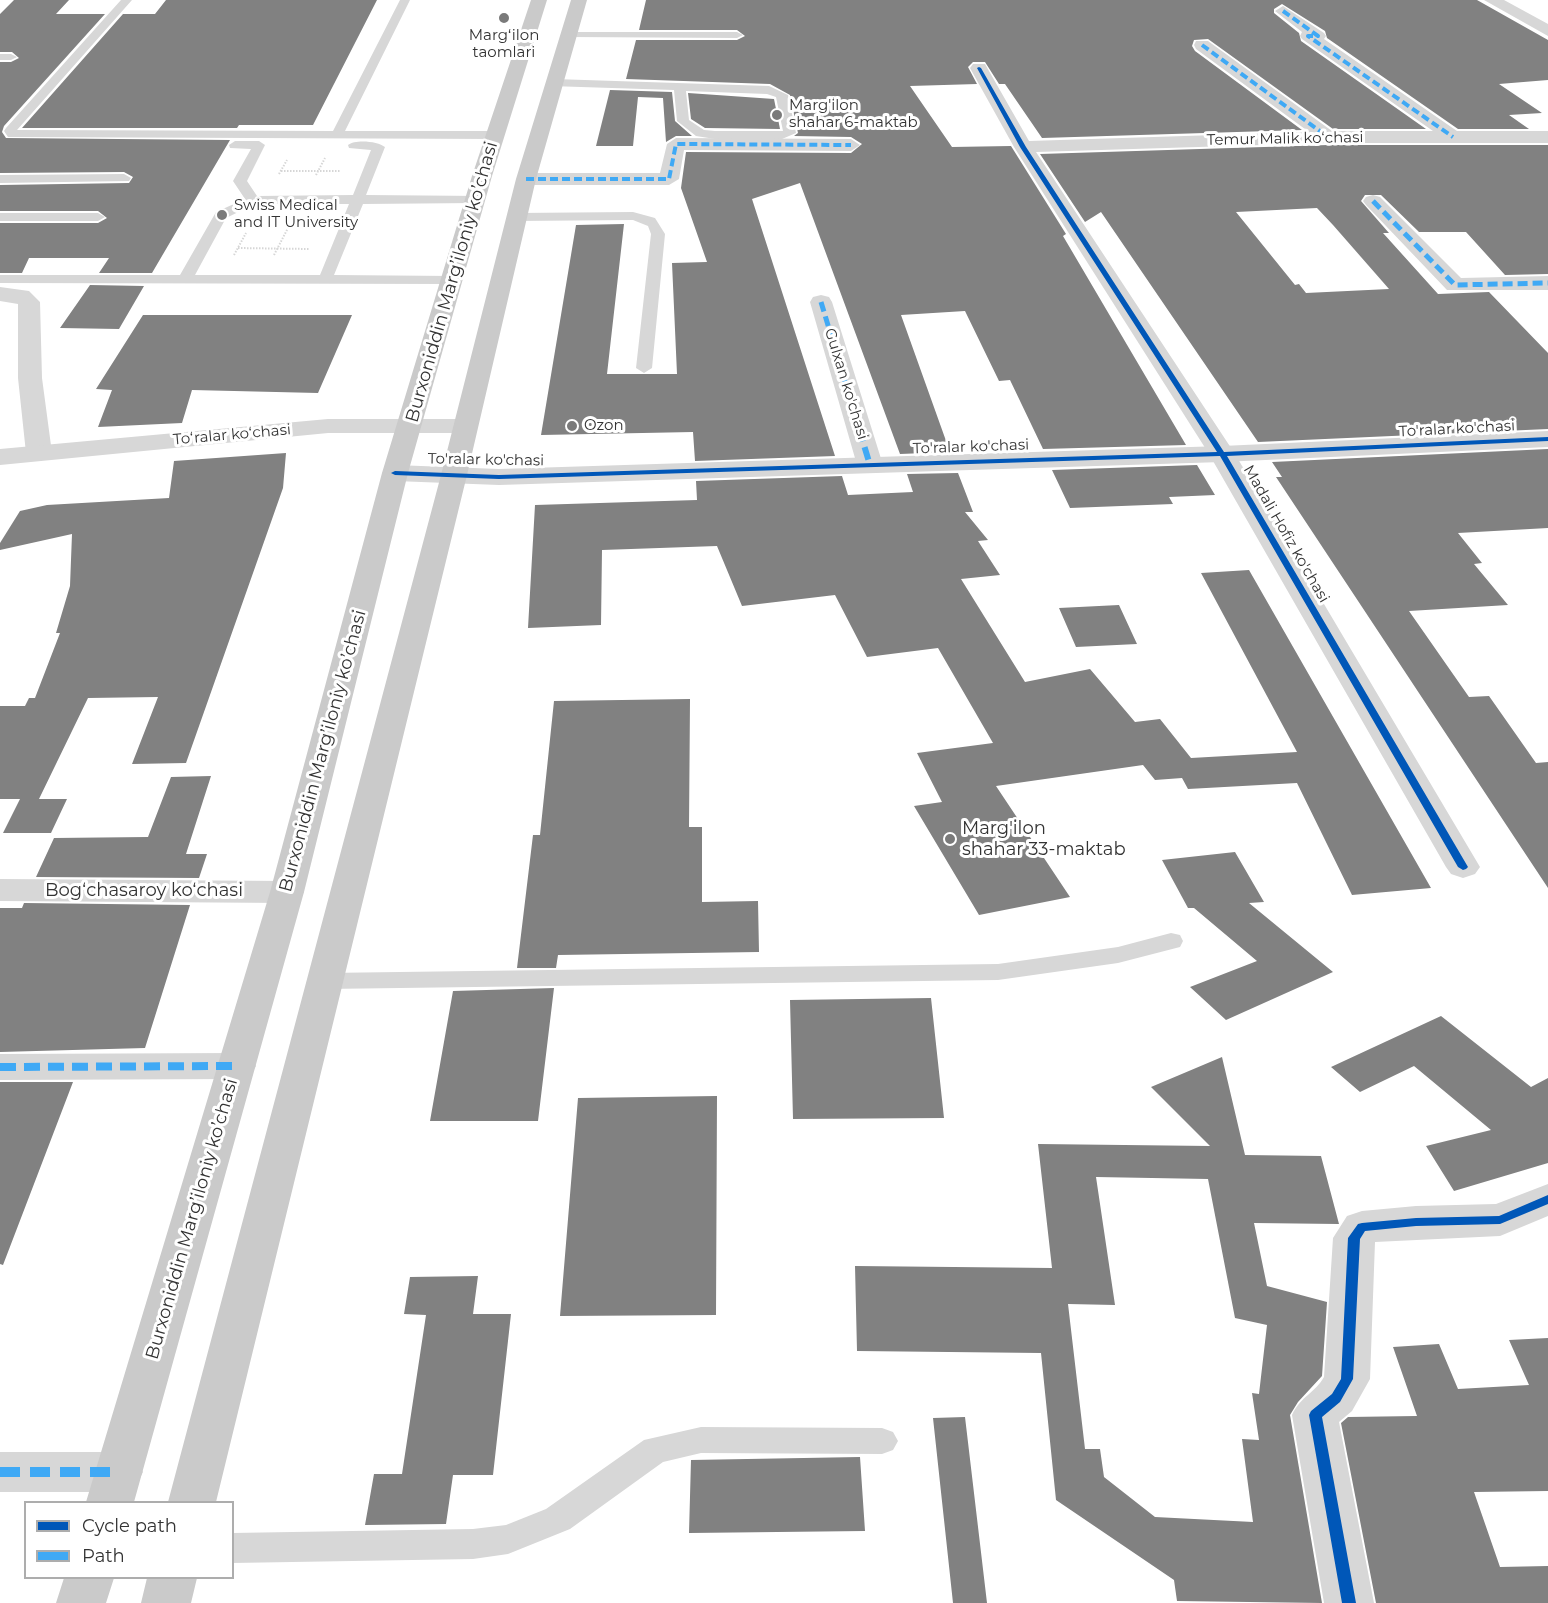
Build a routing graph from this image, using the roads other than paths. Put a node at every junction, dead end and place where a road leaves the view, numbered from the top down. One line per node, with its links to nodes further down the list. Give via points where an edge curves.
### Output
1 (127, 0): 14 (lane, via 10,131 12,134)
2 (405, 0): 14 (lane)
3 (539, 0): 15 (main road, Burxoniddin Marg’iloniy ko’chasi)
4 (579, 0): 8 (main road)
5 (1492, 0): 7 (street)
6 (1283, 11): 17 (street, via 1318,36 1308,36)
7 (1548, 32)
8 (569, 34): 9 (lane); 12 (main road)
9 (737, 35)
10 (1202, 45): 16 (street)
11 (978, 68): 22 (street, Madali Hofiz ko'chasi)
12 (554, 83): 13 (lane, via 656,84); 25 (main road)
13 (680, 88): 13 (lane, via 776,92 782,95 790,133 700,133 683,121)
14 (337, 135): 15 (lane)
15 (495, 135): 26 (main road, Burxoniddin Marg’iloniy ko’chasi)
16 (1328, 137): 17 (street, Temur Malik koʻchasi); 22 (street, Temur Malik koʻchasi)
17 (1453, 137): 18 (street, Temur Malik koʻchasi)
18 (1548, 137)
19 (259, 145): 21 (lane); 27 (lane, via 378,145); 28 (lane, via 240,181)
20 (851, 145): 25 (street, via 676,144 669,179)
21 (0, 146)
22 (1023, 147): 45 (street, Madali Hofiz ko'chasi)
23 (124, 178): 24 (lane)
24 (0, 179)
25 (526, 179): 32 (main road)
26 (476, 198): 27 (lane); 36 (main road, Burxoniddin Marg’iloniy ko’chasi)
27 (358, 199): 28 (lane); 35 (lane)
28 (253, 200): 34 (lane, via 221,214)
29 (1373, 201): 37 (street, via 1455,285)
30 (0, 217): 31 (lane)
31 (98, 217)
32 (516, 217): 40 (lane, via 633,216 651,219 656,224); 42 (main road)
33 (0, 279): 34 (lane)
34 (185, 279): 35 (lane)
35 (325, 280): 36 (lane)
36 (452, 280): 41 (main road, Burxoniddin Marg’iloniy ko’chasi)
37 (1548, 283)
38 (0, 294): 44 (street, via 21,296 28,302 30,394)
39 (821, 302): 47 (street, Gulxan ko'chasi)
40 (644, 368)
41 (411, 426): 42 (street, Toʻralar koʻchasi); 44 (street, Toʻralar koʻchasi, via 328,426); 48 (main road, Burxoniddin Marg’iloniy ko’chasi)
42 (465, 426): 49 (main road)
43 (1548, 440): 45 (street, To'ralar ko'chasi)
44 (39, 453): 46 (street, Toʻralar koʻchasi)
45 (1222, 454): 47 (street, To'ralar ko'chasi); 50 (street, Madali Hofiz ko'chasi)
46 (0, 457)
47 (870, 465): 49 (street, To'ralar ko'chasi, via 499,477)
48 (395, 472): 49 (street, To'ralar ko'chasi); 52 (main road, Burxoniddin Marg’iloniy ko’chasi)
49 (454, 475): 54 (main road)
50 (1463, 867)
51 (0, 890): 52 (street, Bogʻchasaroy koʻchasi)
52 (287, 892): 55 (main road, Burxoniddin Marg’iloniy ko’chasi)
53 (1171, 941): 54 (lane, via 1118,955 998,972)
54 (325, 981): 61 (main road)
55 (237, 1066): 56 (street); 60 (main road, Burxoniddin Marg’iloniy ko’chasi)
56 (0, 1067)
57 (1548, 1198): 67 (street, via 1500,1220 1362,1227 1354,1238 1347,1378 1336,1398 1315,1415)
58 (882, 1441): 62 (lane, via 701,1440 655,1450 558,1519 508,1539 473,1545)
59 (0, 1472): 60 (street)
60 (115, 1487)
61 (193, 1501)
62 (234, 1548)
63 (88, 1579): 65 (main road)
64 (172, 1579): 66 (main road)
65 (81, 1603)
66 (166, 1603)
67 (1349, 1603)

